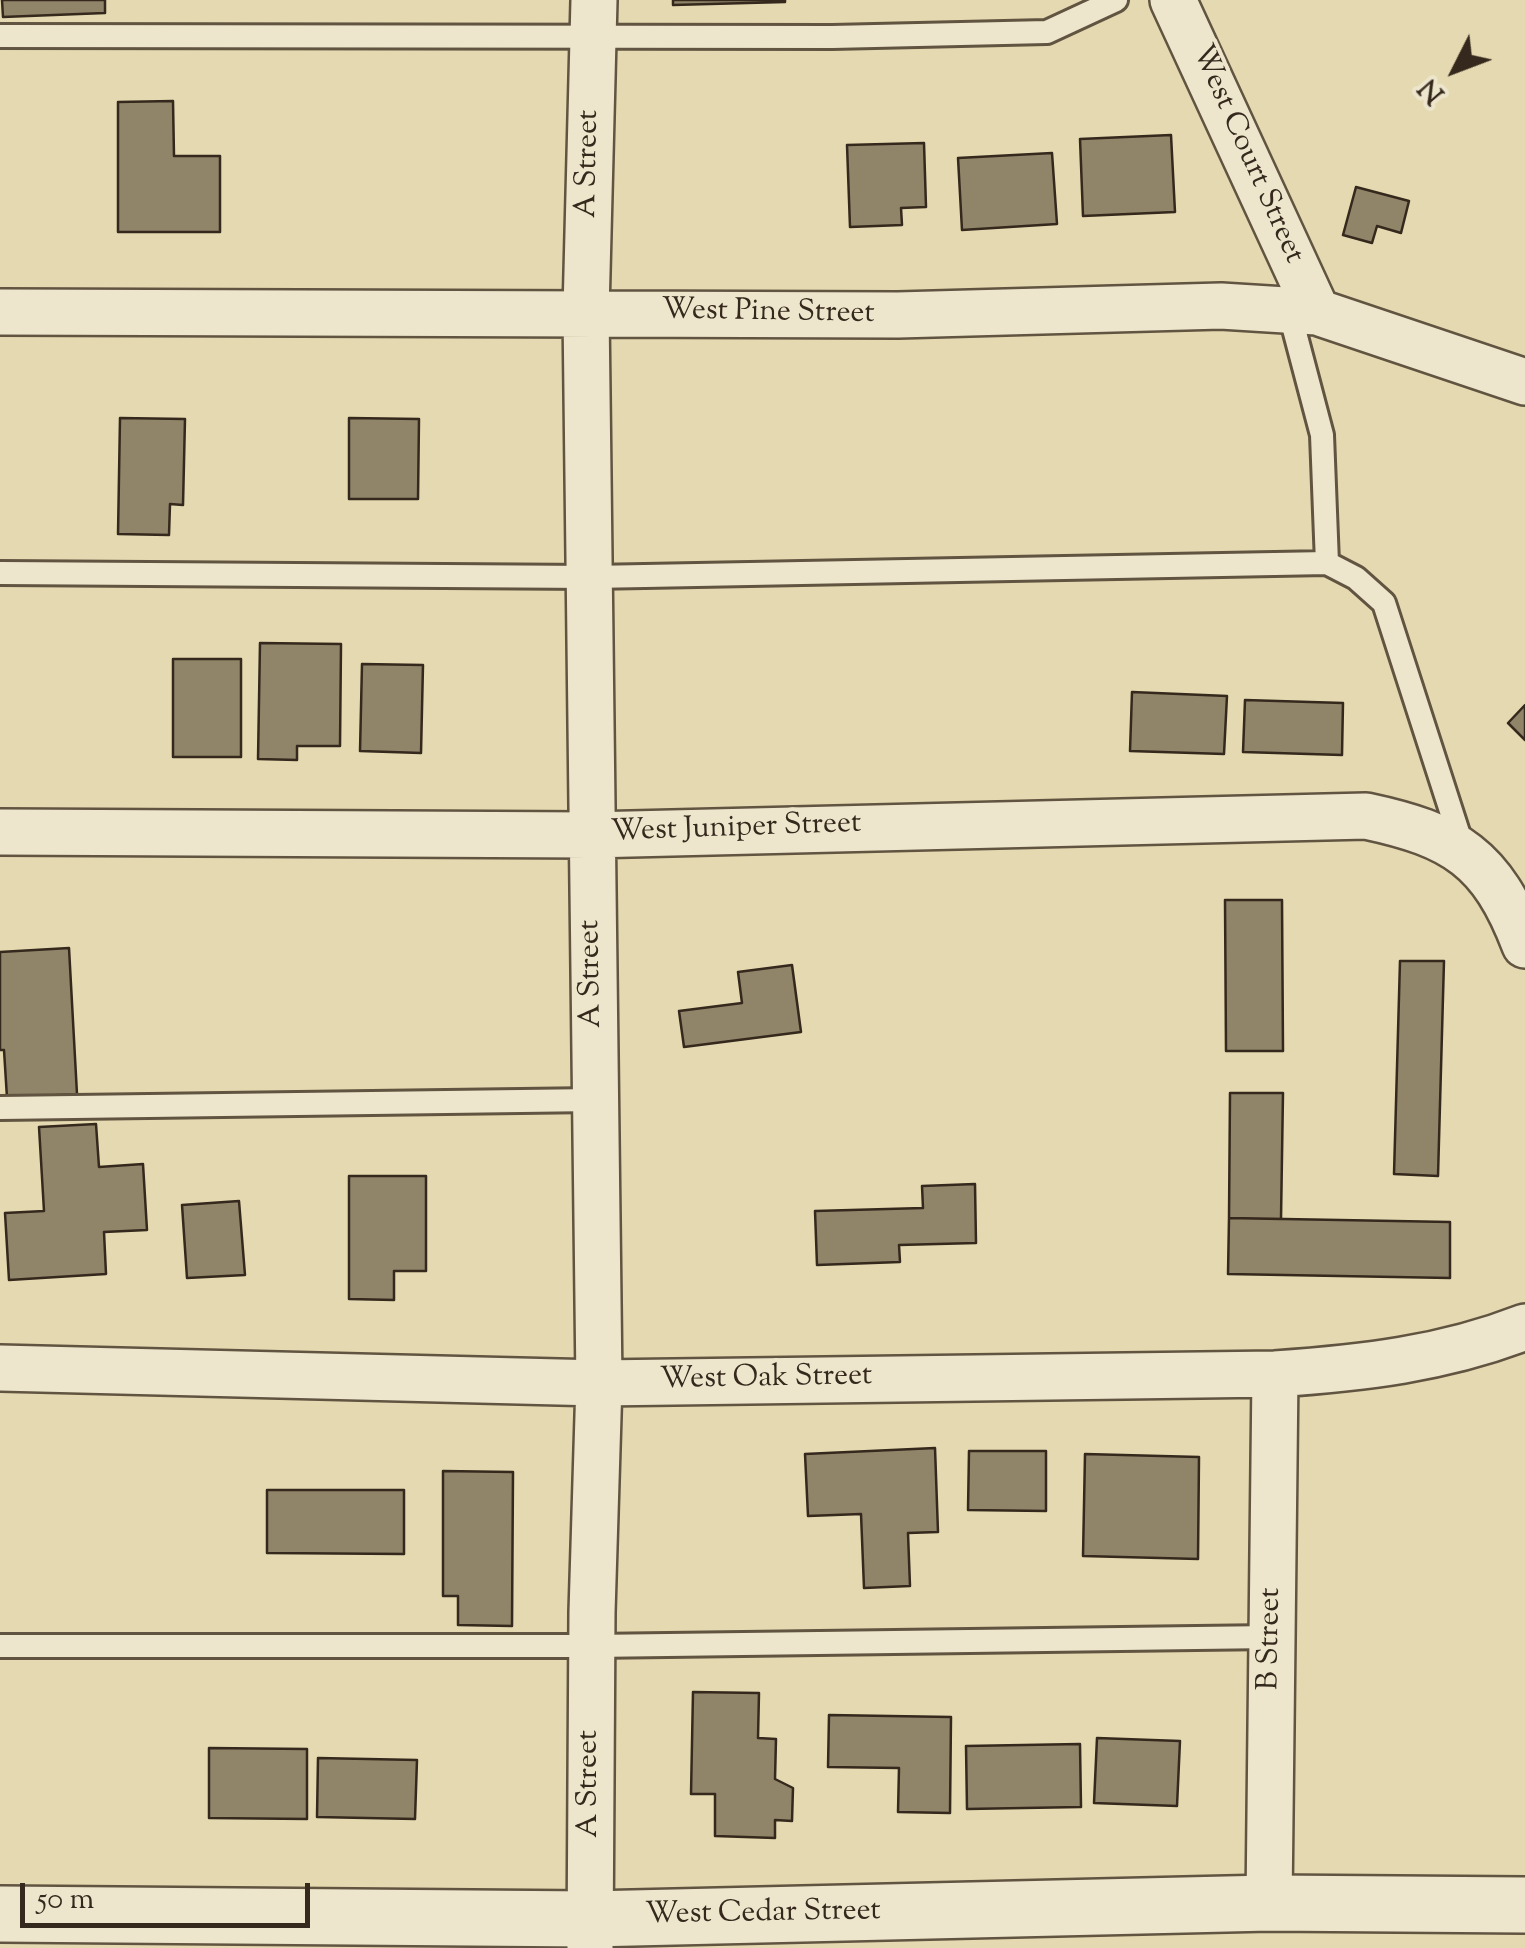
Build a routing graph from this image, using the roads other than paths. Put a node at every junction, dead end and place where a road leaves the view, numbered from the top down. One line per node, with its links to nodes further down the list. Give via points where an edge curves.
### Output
1 (1116, 0): 3 (lane, via 1047,32)
2 (1173, 0): 6 (street, West Court Street)
3 (594, 19): 4 (lane); 5 (street, A Street)
4 (0, 36)
5 (586, 311): 6 (street, West Pine Street); 7 (street, West Pine Street); 11 (street, A Street)
6 (1303, 311): 8 (street, West Pine Street); 9 (lane, via 1322,435)
7 (0, 312)
8 (1525, 382)
9 (1327, 563): 11 (lane); 14 (lane, via 1384,603)
10 (0, 573): 11 (lane)
11 (592, 576): 13 (street, A Street)
12 (0, 832): 13 (street, West Juniper Street)
13 (590, 835): 14 (street, West Juniper Street, via 1366,816 1421,828); 16 (street, A Street)
14 (1464, 851): 15 (street, West Juniper Street, via 1506,896)
15 (1525, 945)
16 (596, 1100): 17 (lane); 21 (street, A Street)
17 (0, 1108)
18 (1525, 1327): 20 (street, West Oak Street, via 1468,1350 1372,1367)
19 (0, 1368): 21 (street, West Oak Street)
20 (1275, 1374): 21 (street, West Oak Street); 22 (street, B Street)
21 (599, 1382): 24 (street, A Street)
22 (1272, 1637): 24 (lane); 25 (street, B Street)
23 (0, 1646): 24 (lane)
24 (592, 1646): 28 (street, A Street)
25 (1270, 1904): 26 (street, West Cedar Street); 28 (street, West Cedar Street)
26 (1525, 1905)
27 (0, 1914): 28 (street, West Cedar Street)
28 (590, 1934)

